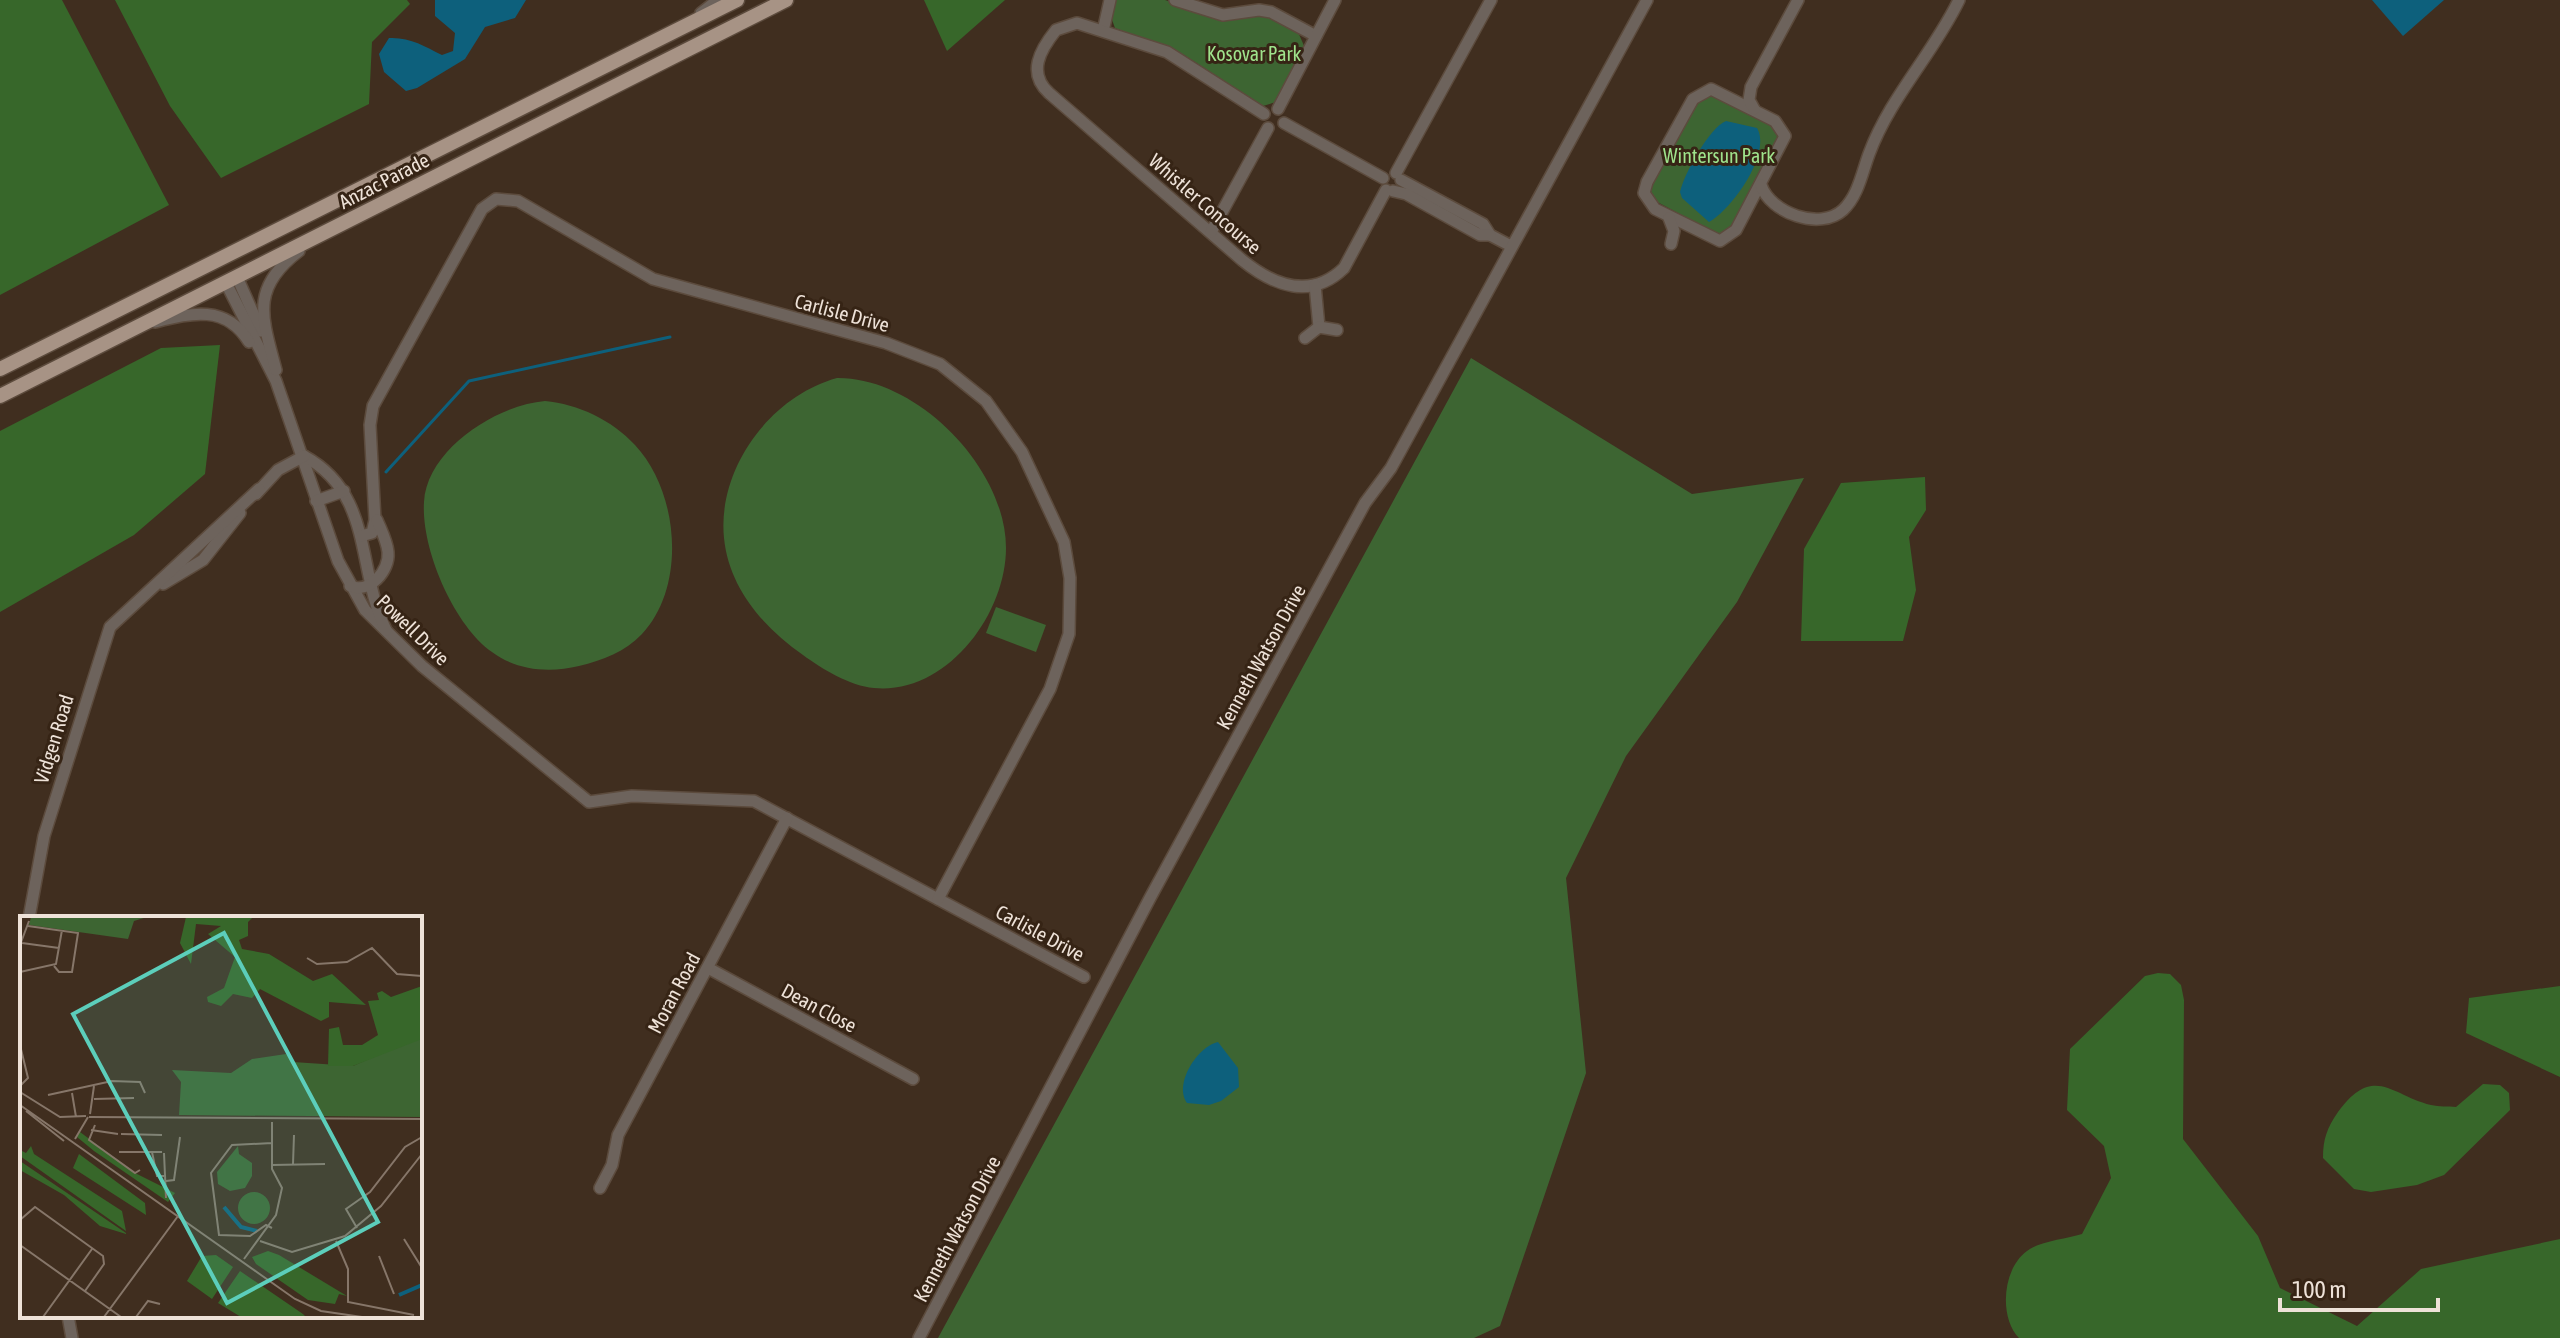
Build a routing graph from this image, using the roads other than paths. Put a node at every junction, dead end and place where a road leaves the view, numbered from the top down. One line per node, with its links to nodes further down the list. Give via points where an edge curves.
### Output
1 (718, 0): 11 (street)
2 (737, 0): 11 (main road, Anzac Parade)
3 (1110, 0): 12 (street)
4 (1175, 0): 13 (street, via 1223,15 1271,12)
5 (1335, 0): 13 (street)
6 (1491, 0): 21 (street)
7 (1647, 0): 31 (street, Kenneth Watson Drive)
8 (1798, 0): 14 (street)
9 (1959, 0): 24 (street, via 1887,114 1846,206 1835,215 1812,219)
10 (782, 1): 27 (main road, Anzac Parade)
11 (689, 24): 32 (main road, Anzac Parade)
12 (1103, 31): 18 (street, via 1167,52); 28 (street, Whistler Concourse, via 1077,23 1060,27 1036,65 1040,85)
13 (1316, 36): 16 (street)
14 (1751, 87): 15 (street); 17 (street, via 1749,100)
15 (1729, 96): 17 (street); 26 (street, via 1711,89 1696,95 1647,182 1647,202)
16 (1278, 109): 18 (street); 19 (street)
17 (1755, 110): 22 (street, via 1775,121 1785,136)
18 (1264, 114): 20 (street)
19 (1284, 123): 20 (street); 23 (street)
20 (1268, 128): 28 (street)
21 (1398, 177): 23 (street, via 1400,187); 23 (street, via 1390,172); 30 (street, via 1483,224)
22 (1761, 185): 24 (street); 25 (street)
23 (1387, 186): 30 (street, via 1478,235); 34 (street, via 1344,268)
24 (1772, 202): 25 (street)
25 (1749, 207): 29 (street, via 1726,240)
26 (1667, 216): 29 (street); 29 (street, via 1674,227 1671,244 1682,234)
27 (330, 230): 33 (main road, Anzac Parade); 41 (street, via 278,268 264,292 263,321)
28 (1211, 232): 34 (street, Whistler Concourse, via 1262,276 1287,286)
29 (1696, 232)
30 (1490, 235): 31 (street)
31 (1511, 246): 60 (street, Kenneth Watson Drive, via 1150,898)
32 (219, 259): 33 (main road); 39 (main road, Anzac Parade)
33 (231, 280): 35 (main road, Anzac Parade); 41 (street, Powell Drive, via 259,326)
34 (1315, 285): 36 (street)
35 (139, 326): 40 (main road, Anzac Parade); 41 (street, via 198,312 227,319 244,334)
36 (1319, 327): 37 (street); 38 (street)
37 (1337, 330)
38 (1305, 338)
39 (0, 369)
40 (0, 396)
41 (283, 397): 42 (street, Powell Drive)
42 (304, 456): 43 (street, via 329,472); 44 (street, Powell Drive); 53 (street, Vidgen Road, via 283,466 116,619 105,638 44,836)
43 (344, 491): 44 (street); 46 (street)
44 (316, 501): 48 (street, Powell Drive)
45 (375, 512): 46 (street, via 373,532); 47 (street, Carlisle Drive, via 388,559); 52 (street, Carlisle Drive, via 373,406 482,209 501,198 522,203 653,279 886,343 956,374 1005,425 1055,516 1069,566 1070,620 1066,649 1050,689)
46 (361, 536): 47 (street)
47 (373, 583): 48 (street, via 360,589); 49 (street)
48 (350, 586): 49 (street, Powell Drive)
49 (388, 634): 50 (street, Powell Drive)
50 (589, 802): 51 (street, Carlisle Drive, via 624,796 739,798)
51 (787, 818): 52 (street, Carlisle Drive); 54 (street, Moran Road)
52 (938, 899): 55 (street, Carlisle Drive)
53 (29, 916)
54 (708, 968): 56 (street, Dean Close); 57 (street, Moran Road, via 618,1135)
55 (1084, 977)
56 (913, 1079)
57 (600, 1188)
58 (68, 1318): 59 (street)
59 (72, 1338)
60 (919, 1338)

